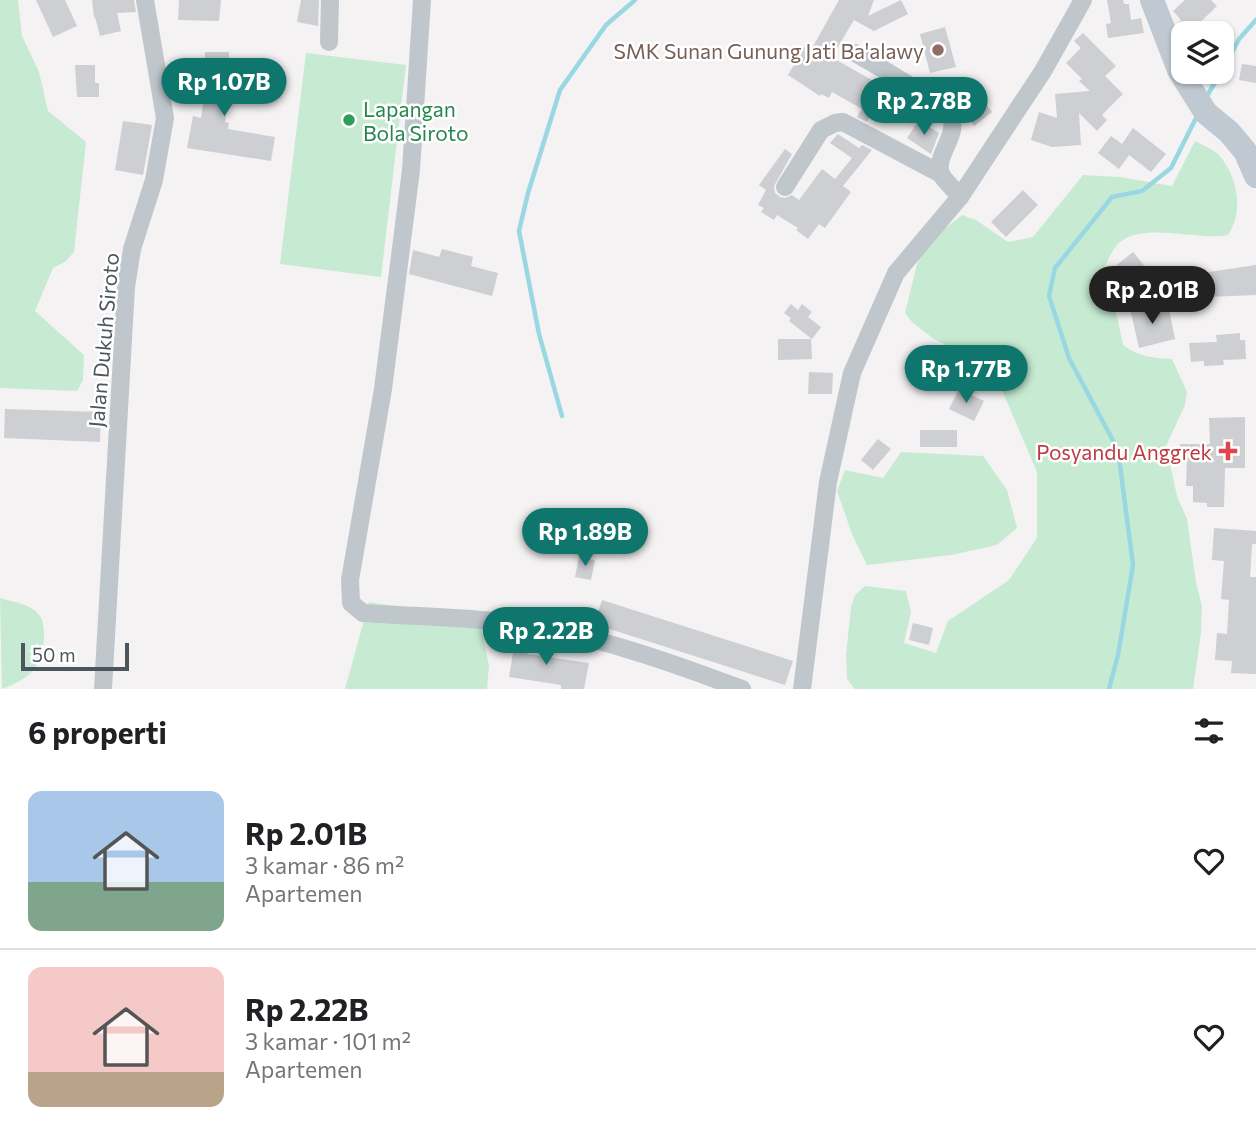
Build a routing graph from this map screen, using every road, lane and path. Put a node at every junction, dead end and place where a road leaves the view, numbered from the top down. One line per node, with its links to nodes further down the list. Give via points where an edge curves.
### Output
1 (145, 0): 12 (street, Jalan Dukuh Siroto, via 165,118 126,287)
2 (330, 0): 6 (street)
3 (422, 0): 13 (street, via 411,170 383,389 350,580 351,603 363,613 540,628 632,650)
4 (1083, 0): 11 (street, via 1043,71)
5 (1152, 0): 9 (street, via 1179,70 1202,108 1245,151)
6 (329, 42)
7 (855, 53): 8 (street, via 950,114 953,127)
8 (941, 173): 10 (street, via 843,122 821,130); 11 (street)
9 (1256, 176)
10 (785, 187)
11 (960, 197): 14 (street, via 896,273 852,373 828,482)
12 (103, 689)
13 (742, 689)
14 (802, 689)

